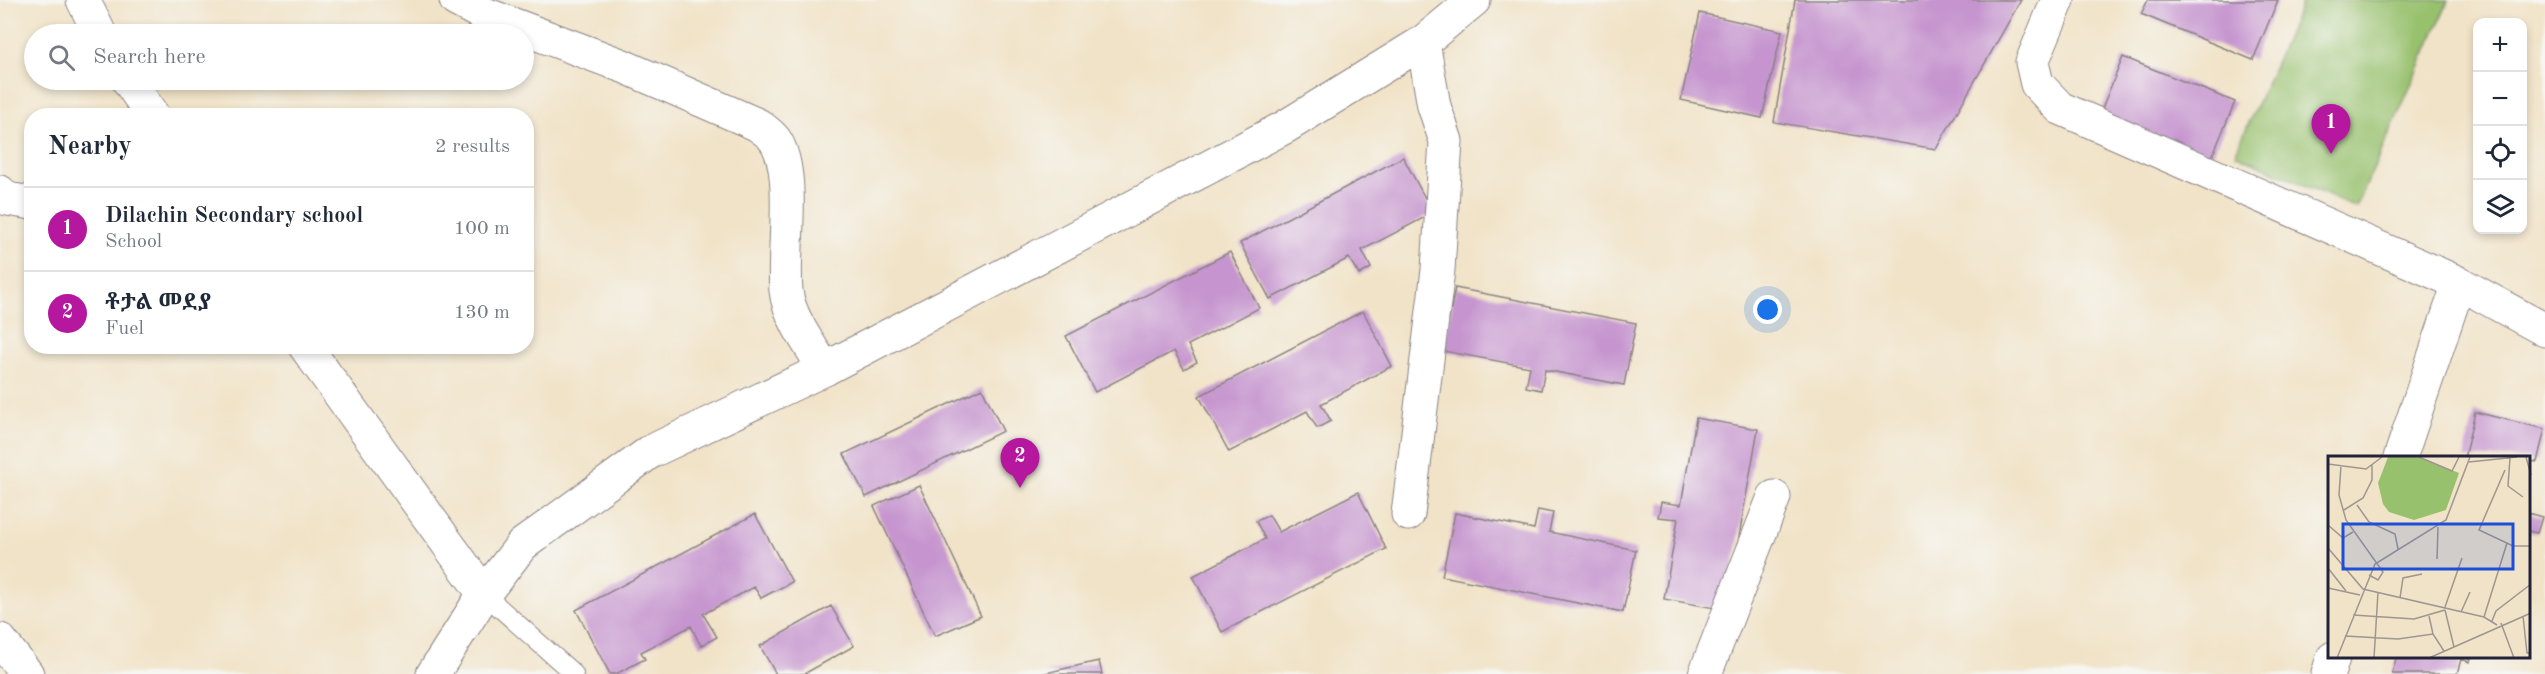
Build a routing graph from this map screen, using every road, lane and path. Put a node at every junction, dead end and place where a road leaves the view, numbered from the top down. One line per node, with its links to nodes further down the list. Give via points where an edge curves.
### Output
1 (83, 0): 5 (street)
2 (456, 0): 6 (street)
3 (1474, 0): 8 (street)
4 (2058, 0): 13 (street, via 2032,62 2037,84 2060,108)
5 (95, 24)
6 (511, 24)
7 (534, 33): 16 (street, via 758,124 774,138 784,158 786,183 786,292 801,332)
8 (1423, 42): 16 (street, via 1285,127); 19 (street, via 1434,106 1446,141 1438,270)
9 (135, 90): 10 (street)
10 (147, 108)
11 (0, 192): 12 (street, via 7,199)
12 (24, 202)
13 (2459, 283): 14 (street); 17 (street)
14 (2545, 330)
15 (311, 354): 20 (street)
16 (825, 369): 20 (street, via 650,452 522,545)
17 (2401, 456)
18 (1774, 497): 26 (street)
19 (1408, 514)
20 (484, 594): 24 (street); 25 (lane)
21 (0, 640): 23 (street)
22 (2332, 659): 27 (street)
23 (27, 674)
24 (433, 674)
25 (574, 674)
26 (1705, 674)
27 (2328, 674)

